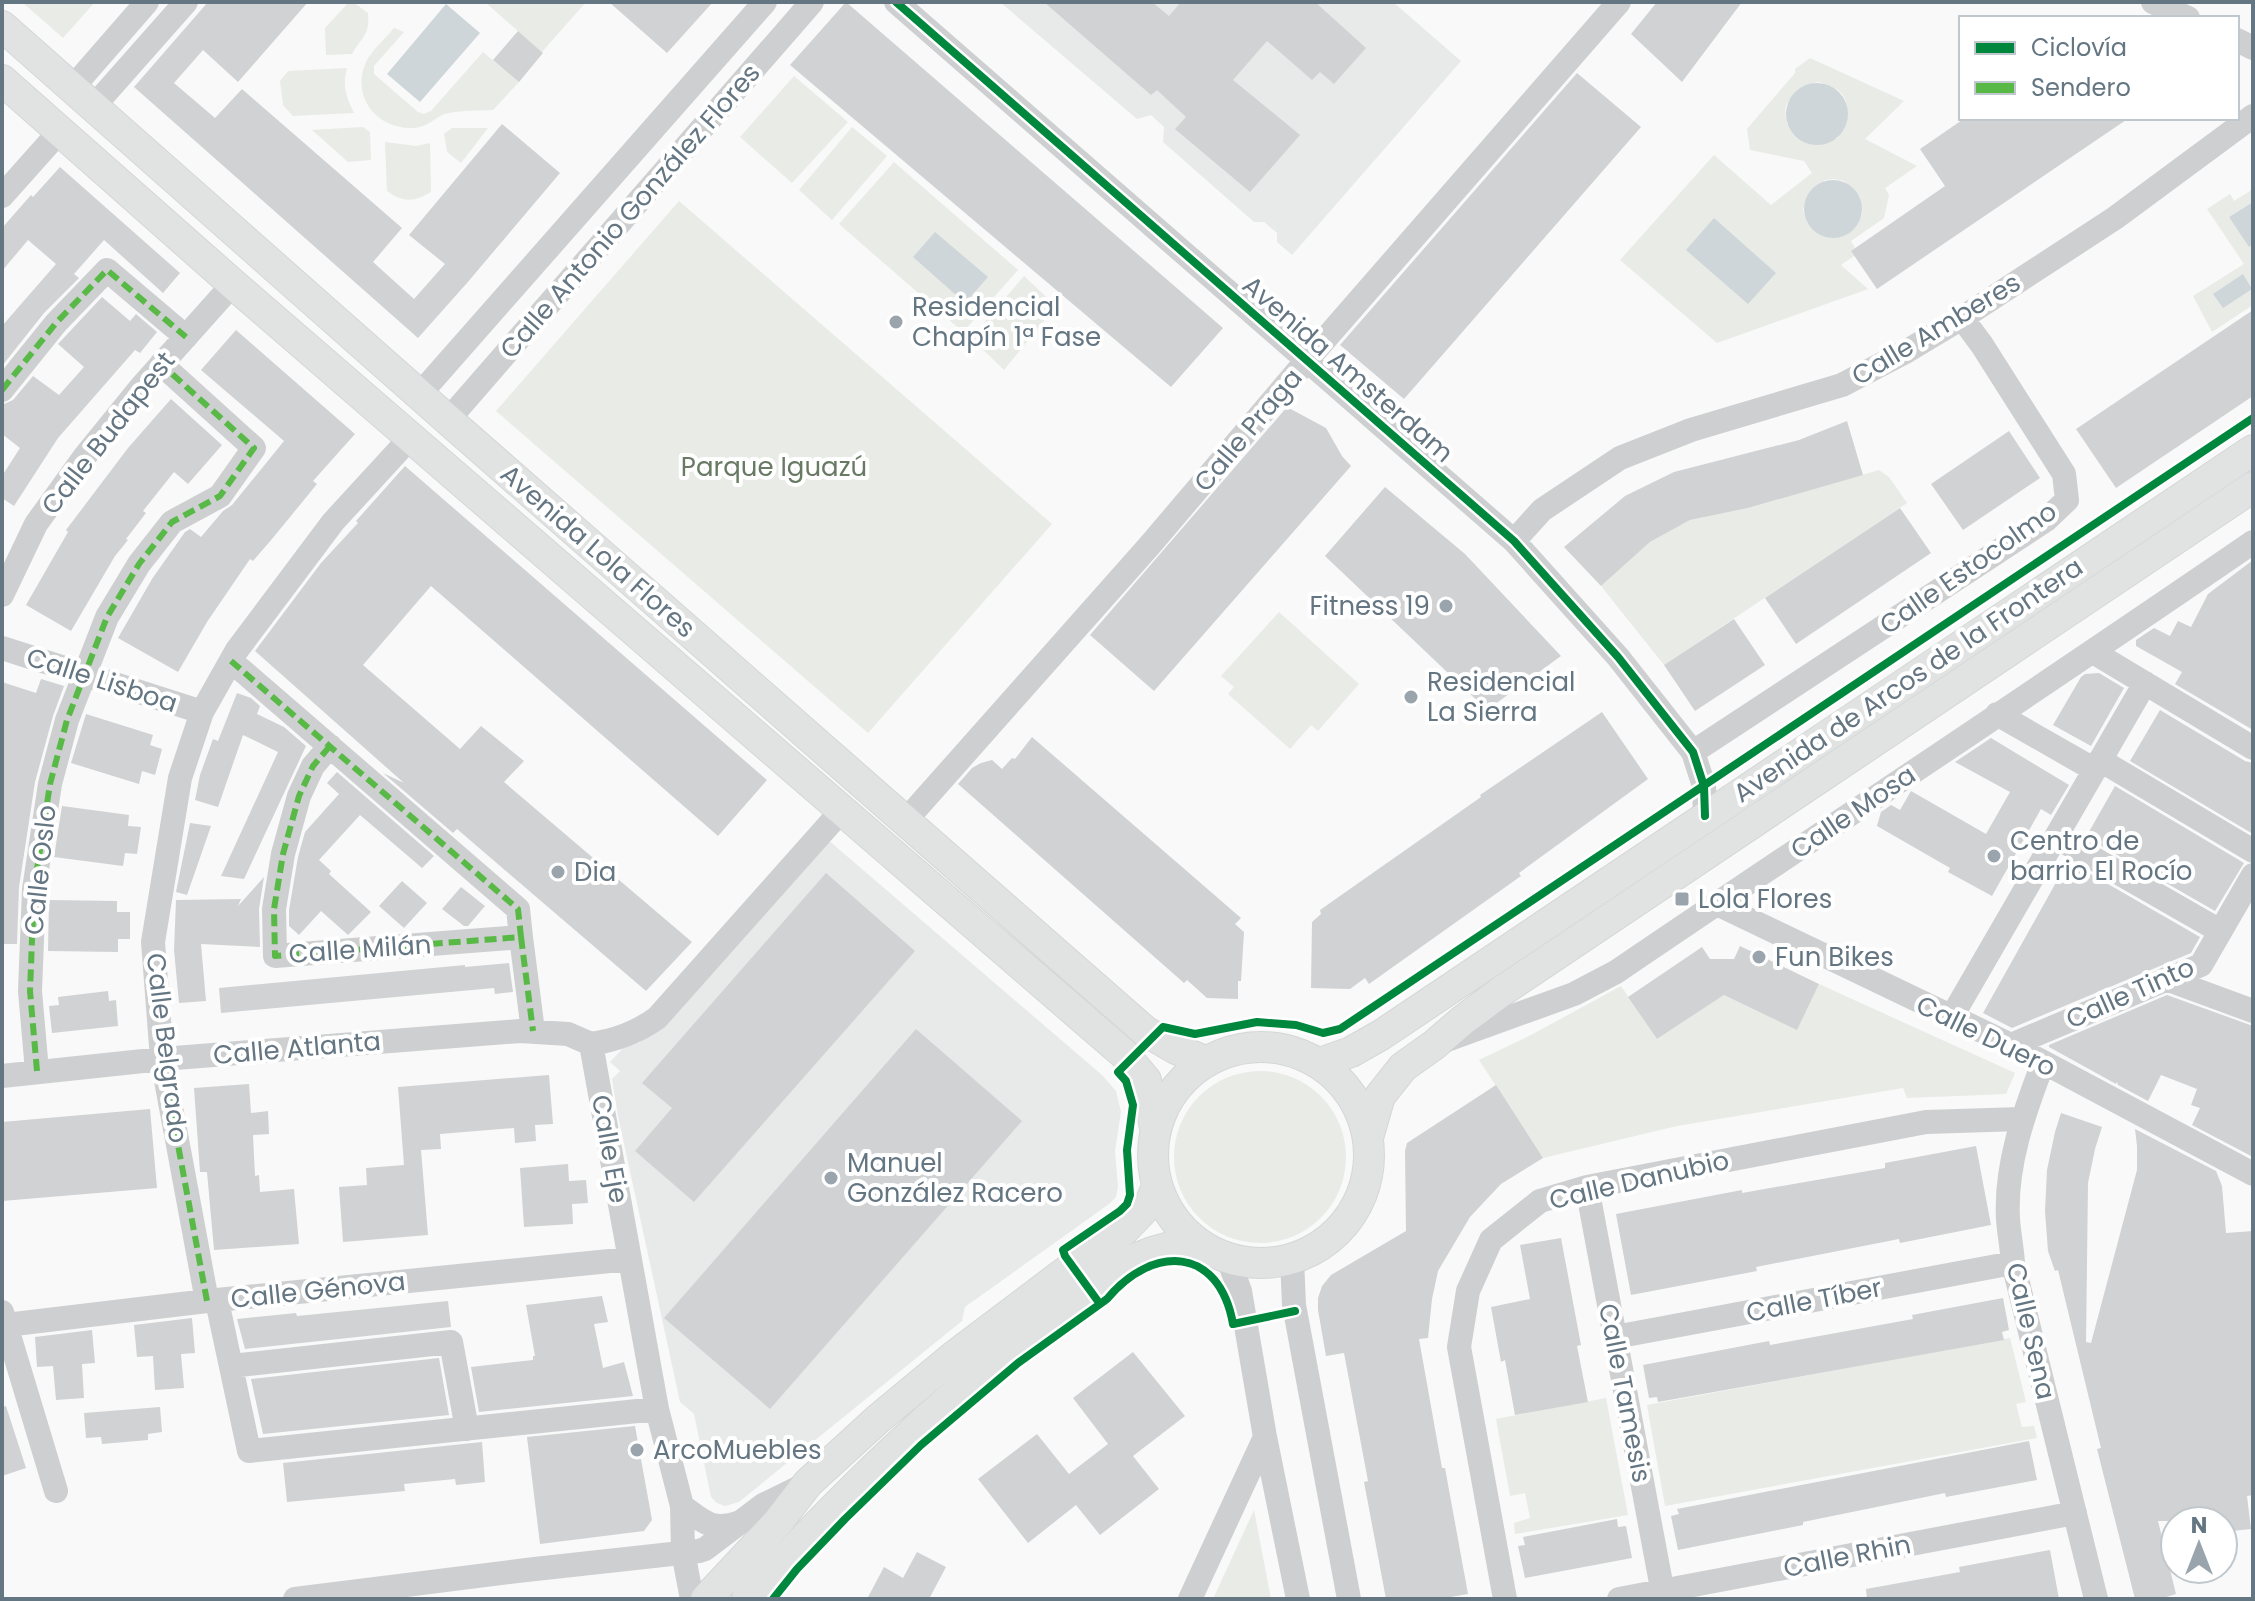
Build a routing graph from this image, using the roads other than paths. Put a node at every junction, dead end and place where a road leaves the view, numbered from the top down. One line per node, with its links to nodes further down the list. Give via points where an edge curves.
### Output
1 (147, 2): 11 (street)
2 (186, 2): 11 (street)
3 (765, 2): 21 (street, Calle Antonio González Flores)
4 (812, 2): 22 (street, Calle Antonio González Flores)
5 (896, 2): 18 (street, Avenida Amsterdam)
6 (1619, 2): 18 (street, Calle Praga)
7 (2153, 2): 8 (street)
8 (2184, 16)
9 (2, 26): 11 (main road, Avenida Lola Flores)
10 (2, 80): 13 (main road, Avenida Lola Flores)
11 (84, 96): 21 (main road, Avenida Lola Flores)
12 (2253, 116): 16 (street, Calle Amberes, via 2115,218)
13 (60, 131): 14 (street); 15 (main road, Avenida Lola Flores)
14 (2, 196)
15 (233, 284): 17 (street, Calle Budapest); 23 (main road, Avenida Lola Flores)
16 (1962, 318): 26 (street, Calle Amberes, via 1842,385 1691,430 1620,458 1542,510); 38 (street, Calle Estocolmo, via 2064,474 2067,500 2046,520)
17 (186, 337): 19 (street, Calle Budapest); 20 (street, via 107,270)
18 (1307, 360): 26 (street, Avenida Amsterdam); 42 (street, Calle Praga)
19 (161, 364): 28 (street, Calle Budapest, via 36,524); 32 (street, Calle Oslo, via 254,448 220,496 172,522 139,564 107,617)
20 (2, 390)
21 (419, 395): 22 (main road, Avenida Lola Flores)
22 (448, 420): 42 (main road, Avenida Lola Flores)
23 (411, 437): 31 (street, Calle Belgrado, via 333,522); 40 (main road, Avenida Lola Flores)
24 (2253, 450): 41 (main road, Avenida de Arcos de la Frontera)
25 (2253, 487): 54 (main road, Avenida de Arcos de la Frontera, via 1502,991)
26 (1514, 541): 38 (street, Avenida Amsterdam, via 1618,657)
27 (2253, 542): 30 (street, Calle Mosa)
28 (2, 595)
29 (2, 648): 32 (street, Calle Lisboa)
30 (2093, 652): 33 (street); 35 (street, Calle Mosa)
31 (231, 661): 34 (street, Calle Belgrado); 36 (street)
32 (83, 674): 34 (street, Calle Lisboa); 60 (street, Calle Oslo, via 50,784 34,889 30,991)
33 (2145, 683): 37 (street); 39 (street)
34 (202, 712): 56 (street, Calle Belgrado, via 180,778 153,942)
35 (1997, 714): 39 (street); 46 (street, Calle Mosa)
36 (330, 746): 48 (street, via 518,909); 48 (street, Calle Milán, via 299,796 283,854 274,909 275,956)
37 (2253, 748)
38 (1693, 752): 41 (street, Avenida Amsterdam, via 1704,786)
39 (2098, 765): 43 (street); 44 (street)
40 (843, 809): 53 (street, via 657,1018 637,1032); 63 (main road, Avenida Lola Flores, via 1130,1060 1146,1080)
41 (1705, 816): 58 (main road, Avenida de Arcos de la Frontera, via 1381,1035)
42 (906, 820): 57 (main road, Avenida Lola Flores, via 1145,1031)
43 (2056, 837): 47 (street); 51 (street)
44 (2253, 851)
45 (2253, 875): 47 (street, Calle Tinto)
46 (1717, 904): 51 (street, Calle Duero); 54 (street, Calle Mosa, via 1574,994)
47 (2220, 931): 49 (street, Calle Tinto, via 2201,965)
48 (521, 937): 52 (street)
49 (2166, 979): 50 (street); 55 (street, Calle Tinto)
50 (2253, 1011)
51 (1951, 1018): 55 (street, Calle Duero)
52 (533, 1031): 53 (street, Calle Atlanta, via 568,1034); 56 (street, Calle Atlanta)
53 (591, 1044): 69 (street, Calle Eje)
54 (1434, 1045): 64 (main road, Avenida de Arcos de la Frontera, via 1403,1067 1380,1096)
55 (2011, 1045): 59 (street, Calle Duero)
56 (162, 1059): 60 (street, Calle Atlanta); 73 (street, Calle Belgrado)
57 (1205, 1061): 58 (main road, via 1261,1046); 63 (main road, via 1171,1093)
58 (1320, 1063): 64 (main road, via 1355,1099)
59 (2043, 1063): 62 (street, Calle Sena); 65 (street, Calle Duero)
60 (37, 1071): 61 (street, Calle Atlanta)
61 (2, 1076)
62 (2021, 1119): 67 (street, Calle Danubio, via 1926,1122); 72 (street, Calle Sena, via 2008,1218)
63 (1155, 1128): 66 (main road, via 1152,1165)
64 (1369, 1134): 71 (main road, via 1367,1183 1360,1201 1322,1246)
65 (2253, 1174)
66 (1157, 1187): 68 (main road, via 1174,1221); 80 (main road, via 1150,1203 1123,1231 954,1356)
67 (1587, 1187): 75 (street, Calle Tamesis); 95 (street, Calle Danubio, via 1540,1201 1491,1240 1468,1291 1459,1347)
68 (1195, 1242): 70 (main road); 91 (main road, via 1147,1254 1118,1269 980,1372 888,1453)
69 (630, 1259): 73 (street, Calle Génova); 77 (street, Calle Eje)
70 (1228, 1259): 71 (main road, via 1266,1264); 79 (street, via 1240,1291)
71 (1292, 1259): 94 (street, via 1294,1305)
72 (2013, 1263): 75 (street, Calle Tíber); 83 (street, Calle Sena)
73 (212, 1301): 74 (street, Calle Génova); 76 (street, Calle Belgrado)
74 (4, 1318): 81 (street)
75 (1615, 1337): 87 (street, Calle Tamesis)
76 (231, 1366): 78 (street, Calle Belgrado, via 249,1451); 78 (street, via 451,1342)
77 (657, 1409): 78 (street); 82 (street, Calle Eje)
78 (467, 1429)
79 (1265, 1437): 92 (street); 93 (street)
80 (808, 1483): 84 (street); 90 (main road)
81 (56, 1491)
82 (682, 1506): 84 (street, via 712,1526); 85 (street, Calle Eje)
83 (2075, 1513): 87 (street, Calle Rhin); 97 (street, Calle Sena)
84 (743, 1521): 85 (street, via 705,1549)
85 (683, 1552): 86 (street); 89 (street, Calle Eje)
86 (481, 1588): 88 (street)
87 (1663, 1595): 96 (street, Calle Rhin)
88 (295, 1599)
89 (692, 1599)
90 (706, 1599)
91 (747, 1599)
92 (1190, 1599)
93 (1298, 1599)
94 (1349, 1599)
95 (1505, 1599)
96 (1619, 1599)
97 (2096, 1599)

